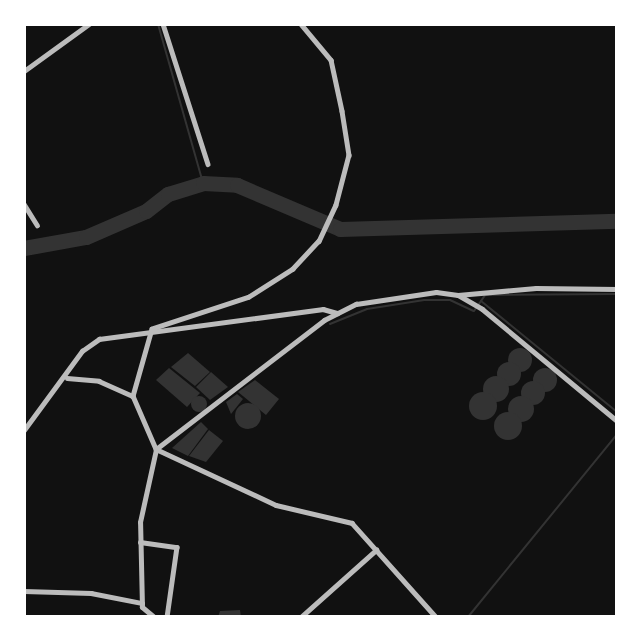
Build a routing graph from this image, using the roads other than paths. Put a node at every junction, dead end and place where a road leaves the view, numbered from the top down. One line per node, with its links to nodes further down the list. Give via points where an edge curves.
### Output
1 (89, 24): 4 (street)
2 (163, 24): 5 (street)
3 (301, 24): 11 (street, via 331,60 349,155 336,205 319,242 307,258 260,291 153,329)
4 (24, 70)
5 (208, 164)
6 (24, 204): 7 (street)
7 (37, 225)
8 (617, 289): 9 (street, via 536,288)
9 (458, 295): 10 (street, via 393,297); 14 (street, via 482,309)
10 (337, 313): 11 (street, via 323,309); 16 (street)
11 (151, 335): 12 (street, via 90,343); 13 (street)
12 (67, 378): 13 (street, via 99,381); 15 (street)
13 (133, 396): 16 (street)
14 (617, 421)
15 (24, 430)
16 (156, 449): 17 (street); 18 (street, via 276,505 352,523)
17 (140, 542): 20 (street); 22 (street, via 177,547)
18 (376, 550): 23 (street); 24 (street)
19 (24, 591): 20 (street, via 91,592)
20 (142, 603): 21 (street)
21 (153, 617)
22 (167, 617)
23 (301, 617)
24 (436, 617)

